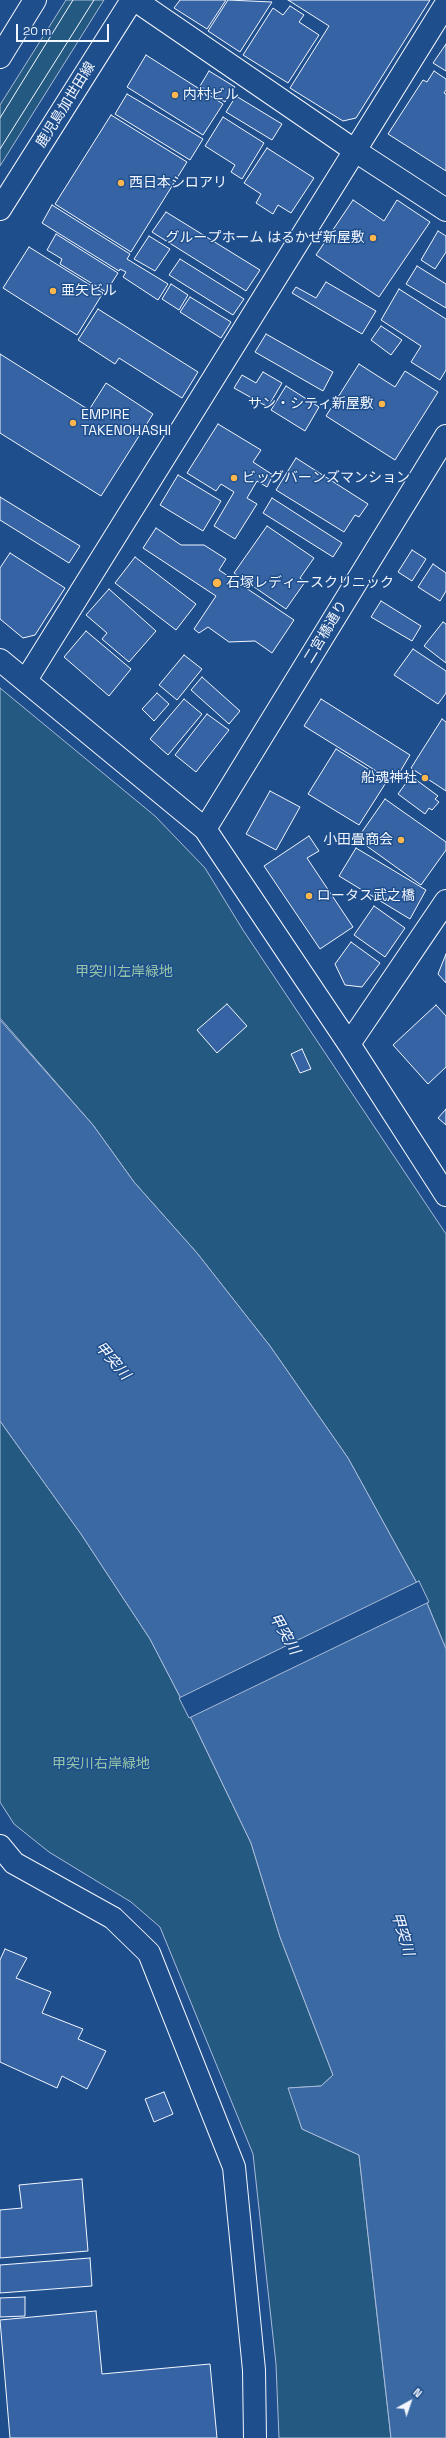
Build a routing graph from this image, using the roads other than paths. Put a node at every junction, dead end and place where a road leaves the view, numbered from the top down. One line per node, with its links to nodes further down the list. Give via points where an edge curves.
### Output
1 (35, 0): 4 (street)
2 (134, 0): 5 (street); 6 (street, 鹿児島加世田線)
3 (446, 4): 5 (street)
4 (0, 57)
5 (354, 150): 7 (street); 10 (street)
6 (0, 209)
7 (446, 210)
8 (446, 436): 11 (street, 二宮橋通り)
9 (0, 660): 10 (street)
10 (26, 680): 11 (street)
11 (205, 829): 13 (street)
12 (446, 900): 13 (street)
13 (349, 1044): 14 (street)
14 (446, 1195)
15 (0, 1846): 16 (street)
16 (7, 1867): 17 (street, via 113,1918 148,1953 234,2167 254,2370)
17 (255, 2438)

